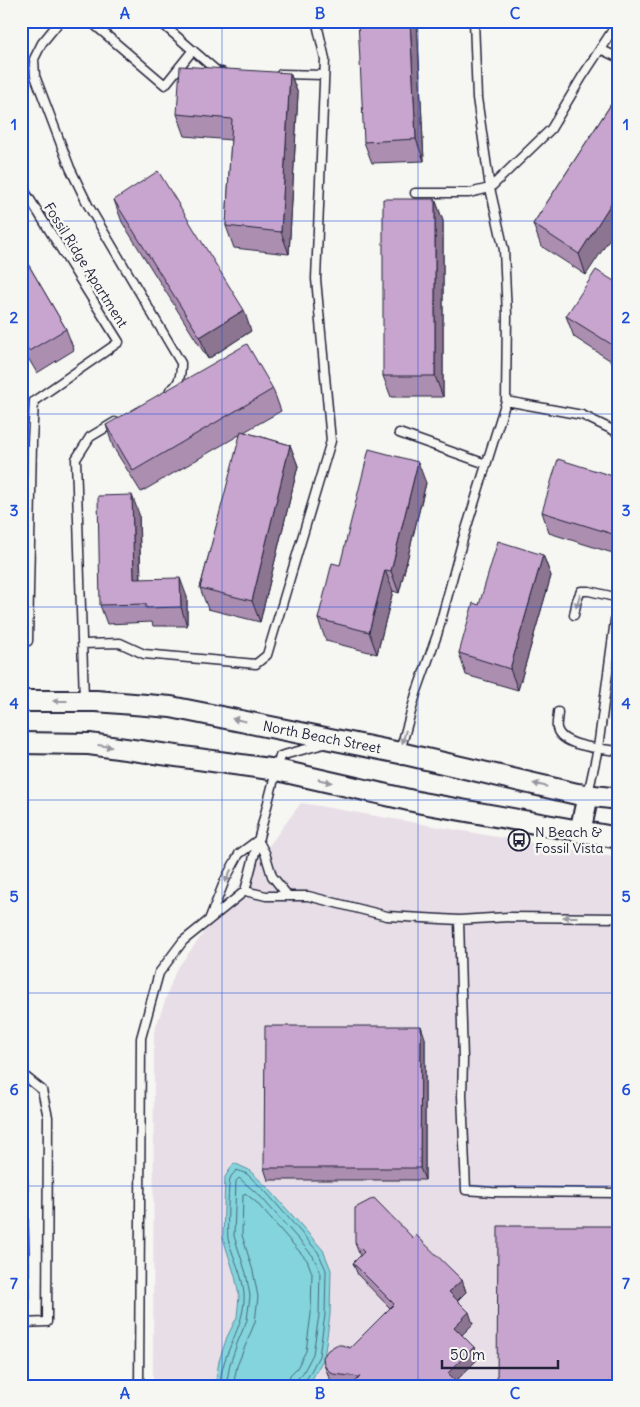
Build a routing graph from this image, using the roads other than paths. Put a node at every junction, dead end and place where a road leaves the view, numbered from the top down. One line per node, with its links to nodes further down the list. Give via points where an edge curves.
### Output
1 (60, 21): 16 (lane, via 34,58 35,76 70,168 88,205 181,363 181,375 175,387)
2 (90, 21): 8 (lane, via 165,85)
3 (159, 21): 8 (lane)
4 (314, 21): 12 (lane, via 325,59)
5 (474, 21): 14 (lane, via 477,98)
6 (612, 21): 7 (lane, via 612,30)
7 (600, 49): 9 (lane); 14 (lane, via 551,129)
8 (193, 50): 10 (lane, via 218,72)
9 (619, 58)
10 (228, 72)
11 (275, 74): 12 (lane)
12 (324, 75): 25 (lane, via 316,279 331,441 267,655 256,664 144,654 120,643)
13 (21, 184): 24 (lane, Fossil Ridge Apartment, via 119,342 34,401 28,641)
14 (490, 188): 15 (lane, via 469,193); 17 (lane, via 504,250)
15 (415, 193)
16 (167, 392)
17 (506, 401): 20 (lane, via 582,415); 21 (lane)
18 (124, 417): 25 (lane, via 90,437 76,459)
19 (399, 433): 21 (lane)
20 (619, 433)
21 (486, 464): 33 (lane, one-way to 33)
22 (619, 598): 23 (lane, one-way to 23, via 581,591); 31 (lane)
23 (574, 615)
24 (21, 641)
25 (82, 644): 27 (lane)
26 (21, 701): 27 (main road, North Beach Street, one-way to 26)
27 (84, 701): 29 (main road, North Beach Street, one-way to 27, via 171,707)
28 (558, 712): 31 (lane, via 557,729 562,737 575,744)
29 (338, 740): 33 (main road, North Beach Street); 34 (lane, via 280,756)
30 (21, 743): 34 (main road, one-way to 34, via 89,744)
31 (598, 748): 32 (lane); 35 (lane)
32 (619, 751)
33 (400, 753): 35 (main road, North Beach Street, one-way to 33)
34 (277, 770): 37 (main road, one-way to 37, via 422,803); 39 (lane)
35 (588, 795): 36 (main road, North Beach Street); 37 (main road)
36 (619, 799)
37 (580, 832): 38 (main road)
38 (619, 838)
39 (258, 840): 40 (lane); 41 (lane, via 272,876); 43 (lane, one-way to 43, via 239,854)
40 (245, 892): 41 (lane); 43 (lane)
41 (288, 896): 44 (lane, via 308,896 387,916)
42 (619, 918): 44 (lane, one-way to 44)
43 (209, 920): 48 (lane, via 183,941 159,973 141,1038)
44 (459, 920): 46 (lane, via 466,1190)
45 (21, 1073): 47 (lane, via 42,1090 48,1117 48,1146 47,1322)
46 (619, 1193)
47 (21, 1322)
48 (139, 1386)

